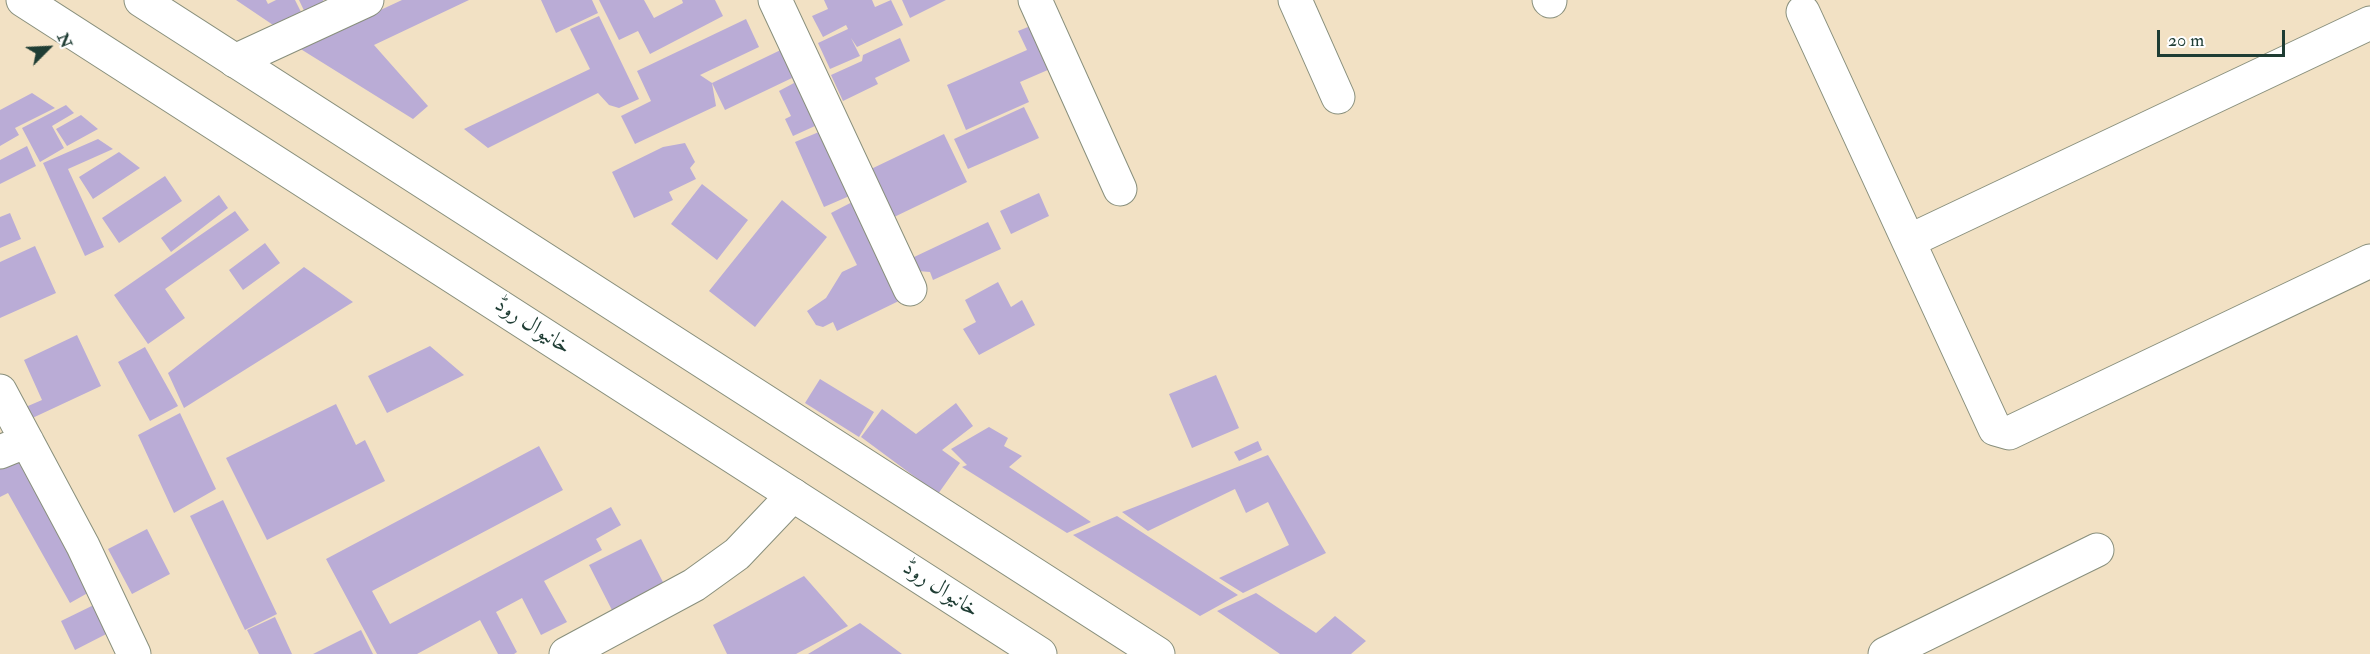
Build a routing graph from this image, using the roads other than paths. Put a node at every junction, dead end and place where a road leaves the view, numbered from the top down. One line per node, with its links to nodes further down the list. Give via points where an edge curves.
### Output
1 (23, 0): 17 (street, خانیوال روڈ)
2 (141, 0): 9 (street)
3 (367, 0): 9 (street)
4 (775, 0): 14 (street)
5 (1035, 0): 11 (street)
6 (1295, 0): 10 (street)
7 (1803, 12): 12 (street)
8 (2370, 23): 12 (street)
9 (235, 61): 22 (street)
10 (1338, 97)
11 (1120, 189)
12 (1909, 241): 13 (street, via 1995,429 2009,433)
13 (2370, 261)
14 (910, 288)
15 (0, 391): 16 (street)
16 (13, 446): 19 (street, via 83,546)
17 (793, 495): 20 (street, via 736,554 694,585); 21 (street, خانیوال روڈ)
18 (2097, 550): 23 (street)
19 (135, 654)
20 (566, 654)
21 (1040, 654)
22 (1158, 654)
23 (1885, 654)

